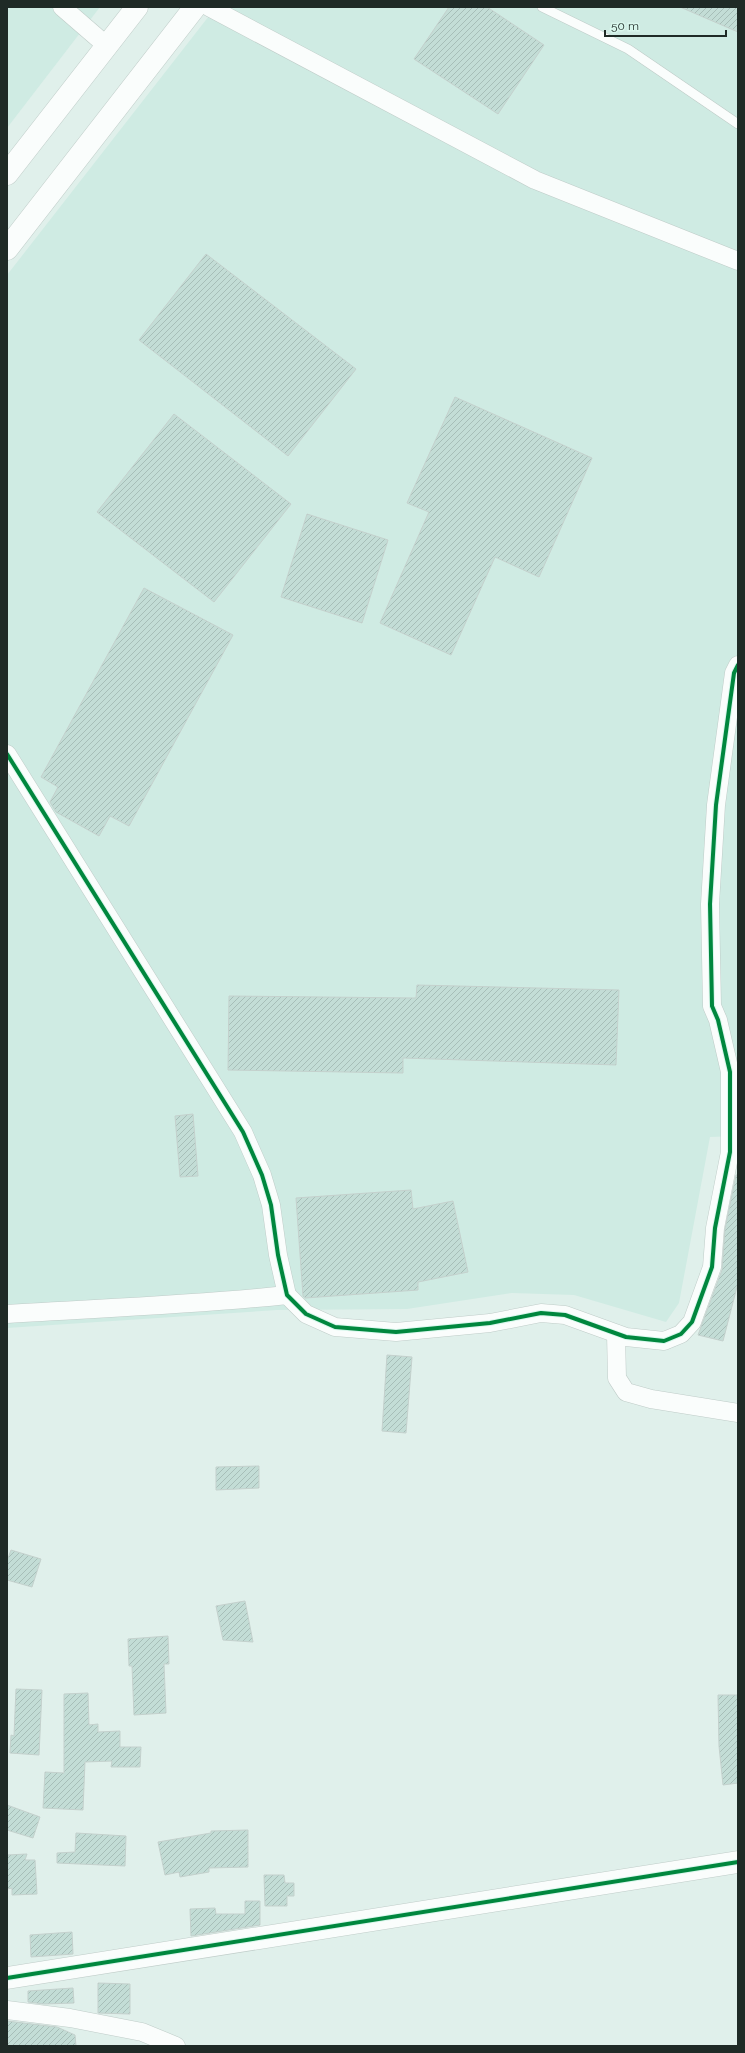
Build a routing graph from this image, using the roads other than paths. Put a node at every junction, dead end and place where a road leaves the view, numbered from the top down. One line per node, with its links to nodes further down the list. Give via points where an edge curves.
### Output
1 (62, 7): 6 (street)
2 (137, 7): 6 (main road)
3 (195, 7): 9 (main road)
4 (209, 7): 10 (street, via 535,180)
5 (542, 7): 7 (lane, via 628,49)
6 (107, 46): 8 (main road)
7 (738, 124)
8 (7, 174)
9 (7, 249)
10 (738, 261)
11 (738, 665): 15 (street, via 734,673 716,805 710,904 712,1006 718,1020 730,1072 731,1107 730,1152 715,1228 712,1267 692,1322 682,1334 664,1341)
12 (7, 754): 13 (street, via 243,1132 262,1175 271,1205)
13 (287, 1295): 14 (street, via 176,1305); 15 (street, via 306,1314 335,1327 396,1332 490,1323 541,1314 565,1315)
14 (7, 1314)
15 (616, 1334): 16 (street, via 616,1378 626,1392 651,1399)
16 (738, 1413)
17 (738, 1862): 18 (main road)
18 (7, 1978)
19 (7, 2010): 20 (street, via 70,2018 142,2032)
20 (176, 2046)

